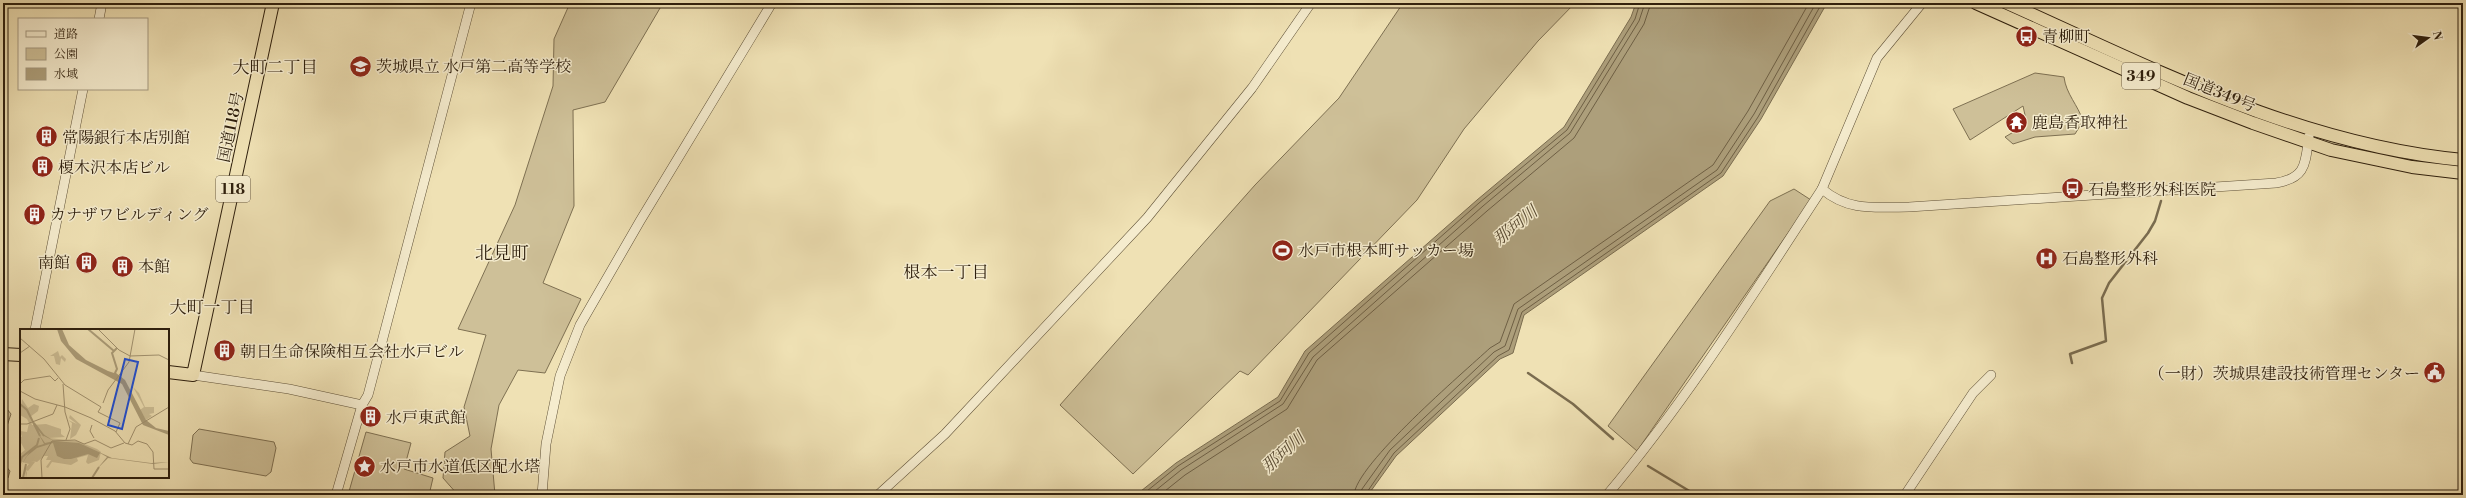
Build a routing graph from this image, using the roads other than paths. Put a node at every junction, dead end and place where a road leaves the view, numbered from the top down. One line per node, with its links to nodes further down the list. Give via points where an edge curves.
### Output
1 (102, 3): 9 (street)
2 (273, 3): 20 (highway, 国道118号 / 118)
3 (471, 3): 22 (street, via 368,395)
4 (772, 3): 24 (street, via 580,325 558,384 546,444)
5 (1311, 3): 25 (street, via 1252,88 1147,218 945,434)
6 (1922, 3): 15 (street, via 1878,58)
7 (1976, 3): 12 (highway, 国道349号 / 349, via 2188,98)
8 (2007, 3): 11 (highway, 国道349号 / 349, via 2207,93)
9 (99, 18)
10 (83, 90): 16 (street)
11 (2310, 130): 12 (street); 13 (highway, 国道349号 / 349, via 2386,148)
12 (2308, 142): 14 (highway, 国道349号 / 349, via 2385,162); 15 (street, via 2301,172 2287,181 2270,183 1909,207 1846,204)
13 (2463, 160)
14 (2463, 173)
15 (1822, 189): 26 (street, via 1711,356 1635,462)
16 (35, 329)
17 (3, 354): 18 (highway)
18 (20, 356)
19 (169, 372): 20 (highway)
20 (193, 375): 22 (street, via 289,389)
21 (1991, 375): 27 (street, via 1973,392)
22 (362, 405): 23 (street)
23 (336, 495)
24 (542, 495)
25 (878, 495)
26 (1607, 495)
27 (1905, 495)

